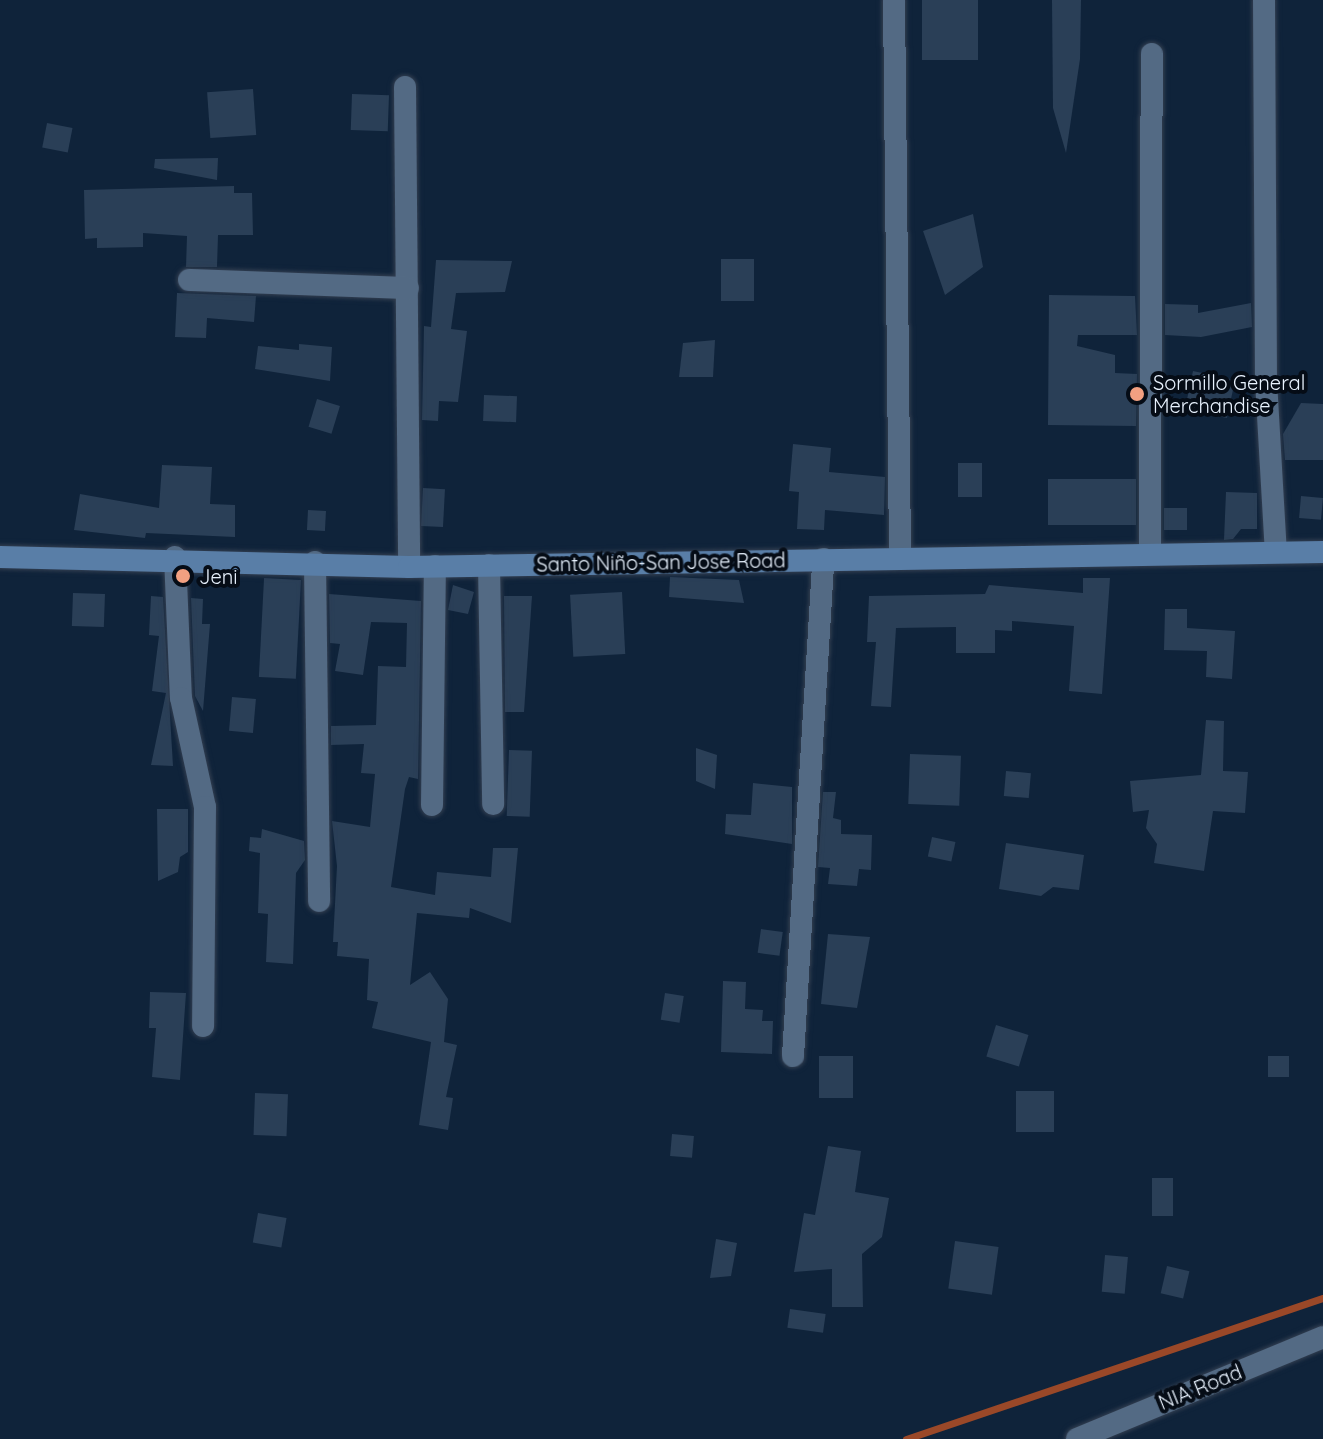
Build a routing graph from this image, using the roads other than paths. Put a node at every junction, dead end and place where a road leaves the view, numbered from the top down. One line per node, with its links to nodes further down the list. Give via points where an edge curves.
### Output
1 (894, 0): 12 (street)
2 (1264, 0): 7 (street, via 1266,366)
3 (1152, 54): 9 (street)
4 (405, 87): 6 (street)
5 (189, 280): 6 (street)
6 (408, 288): 17 (street)
7 (1276, 552): 8 (main road, Santo Niño-San Jose Road); 9 (main road, Santo Niño-San Jose Road)
8 (1323, 552)
9 (1150, 553): 12 (main road, Santo Niño-San Jose Road)
10 (0, 557): 11 (main road, Santo Niño-San Jose Road)
11 (175, 557): 14 (main road, Santo Niño-San Jose Road); 21 (street, via 181,698 205,807)
12 (900, 558): 13 (main road, Santo Niño-San Jose Road)
13 (823, 559): 15 (main road, Santo Niño-San Jose Road); 22 (street)
14 (315, 562): 17 (main road, Santo Niño-San Jose Road); 20 (street)
15 (489, 565): 16 (main road, Santo Niño-San Jose Road); 18 (street)
16 (435, 566): 17 (main road, Santo Niño-San Jose Road); 19 (street)
17 (409, 567)
18 (493, 804)
19 (432, 805)
20 (319, 901)
21 (203, 1026)
22 (793, 1056)
23 (1323, 1337): 24 (street, NIA Road)
24 (1077, 1439)

